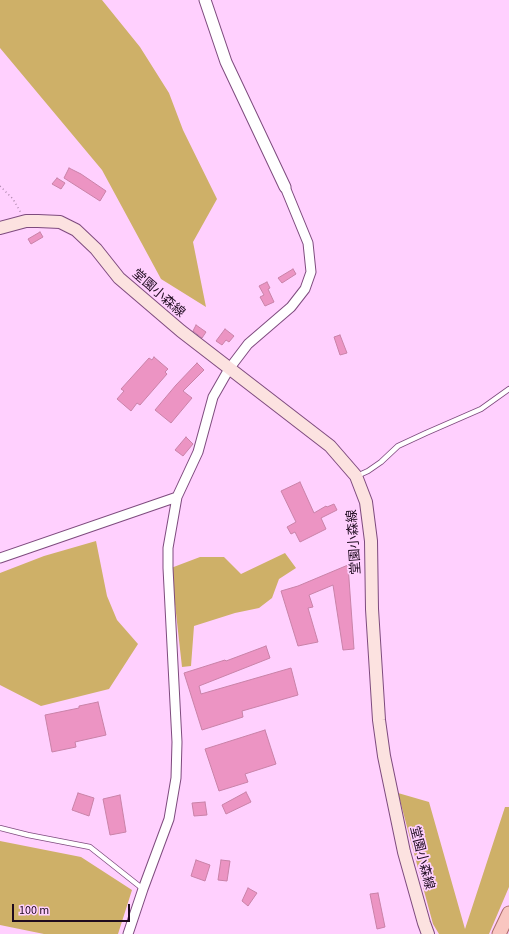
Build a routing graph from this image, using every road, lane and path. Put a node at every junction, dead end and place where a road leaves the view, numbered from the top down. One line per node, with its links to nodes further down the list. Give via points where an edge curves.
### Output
1 (205, 0): 3 (street, via 226,62)
2 (0, 186): 4 (path, via 13,199)
3 (286, 187): 6 (street, via 308,243 311,272 305,289 291,308 248,344)
4 (26, 221): 5 (main road, 堂園小森線); 6 (main road, 堂園小森線, via 60,222 76,230 96,249 119,278)
5 (0, 228)
6 (229, 369): 8 (main road, 堂園小森線, via 330,446); 9 (street, via 213,397 198,452)
7 (509, 389): 8 (lane, via 481,409 398,446 381,462)
8 (356, 476): 15 (main road, 堂園小森線, via 366,502 370,541 379,720 384,756 404,852)
9 (177, 497): 10 (street); 12 (street, via 168,548 177,742 176,778 169,819)
10 (0, 558)
11 (0, 828): 12 (lane, via 90,847)
12 (143, 889): 14 (street)
13 (509, 913): 16 (main road)
14 (128, 934)
15 (428, 934)
16 (499, 934)

